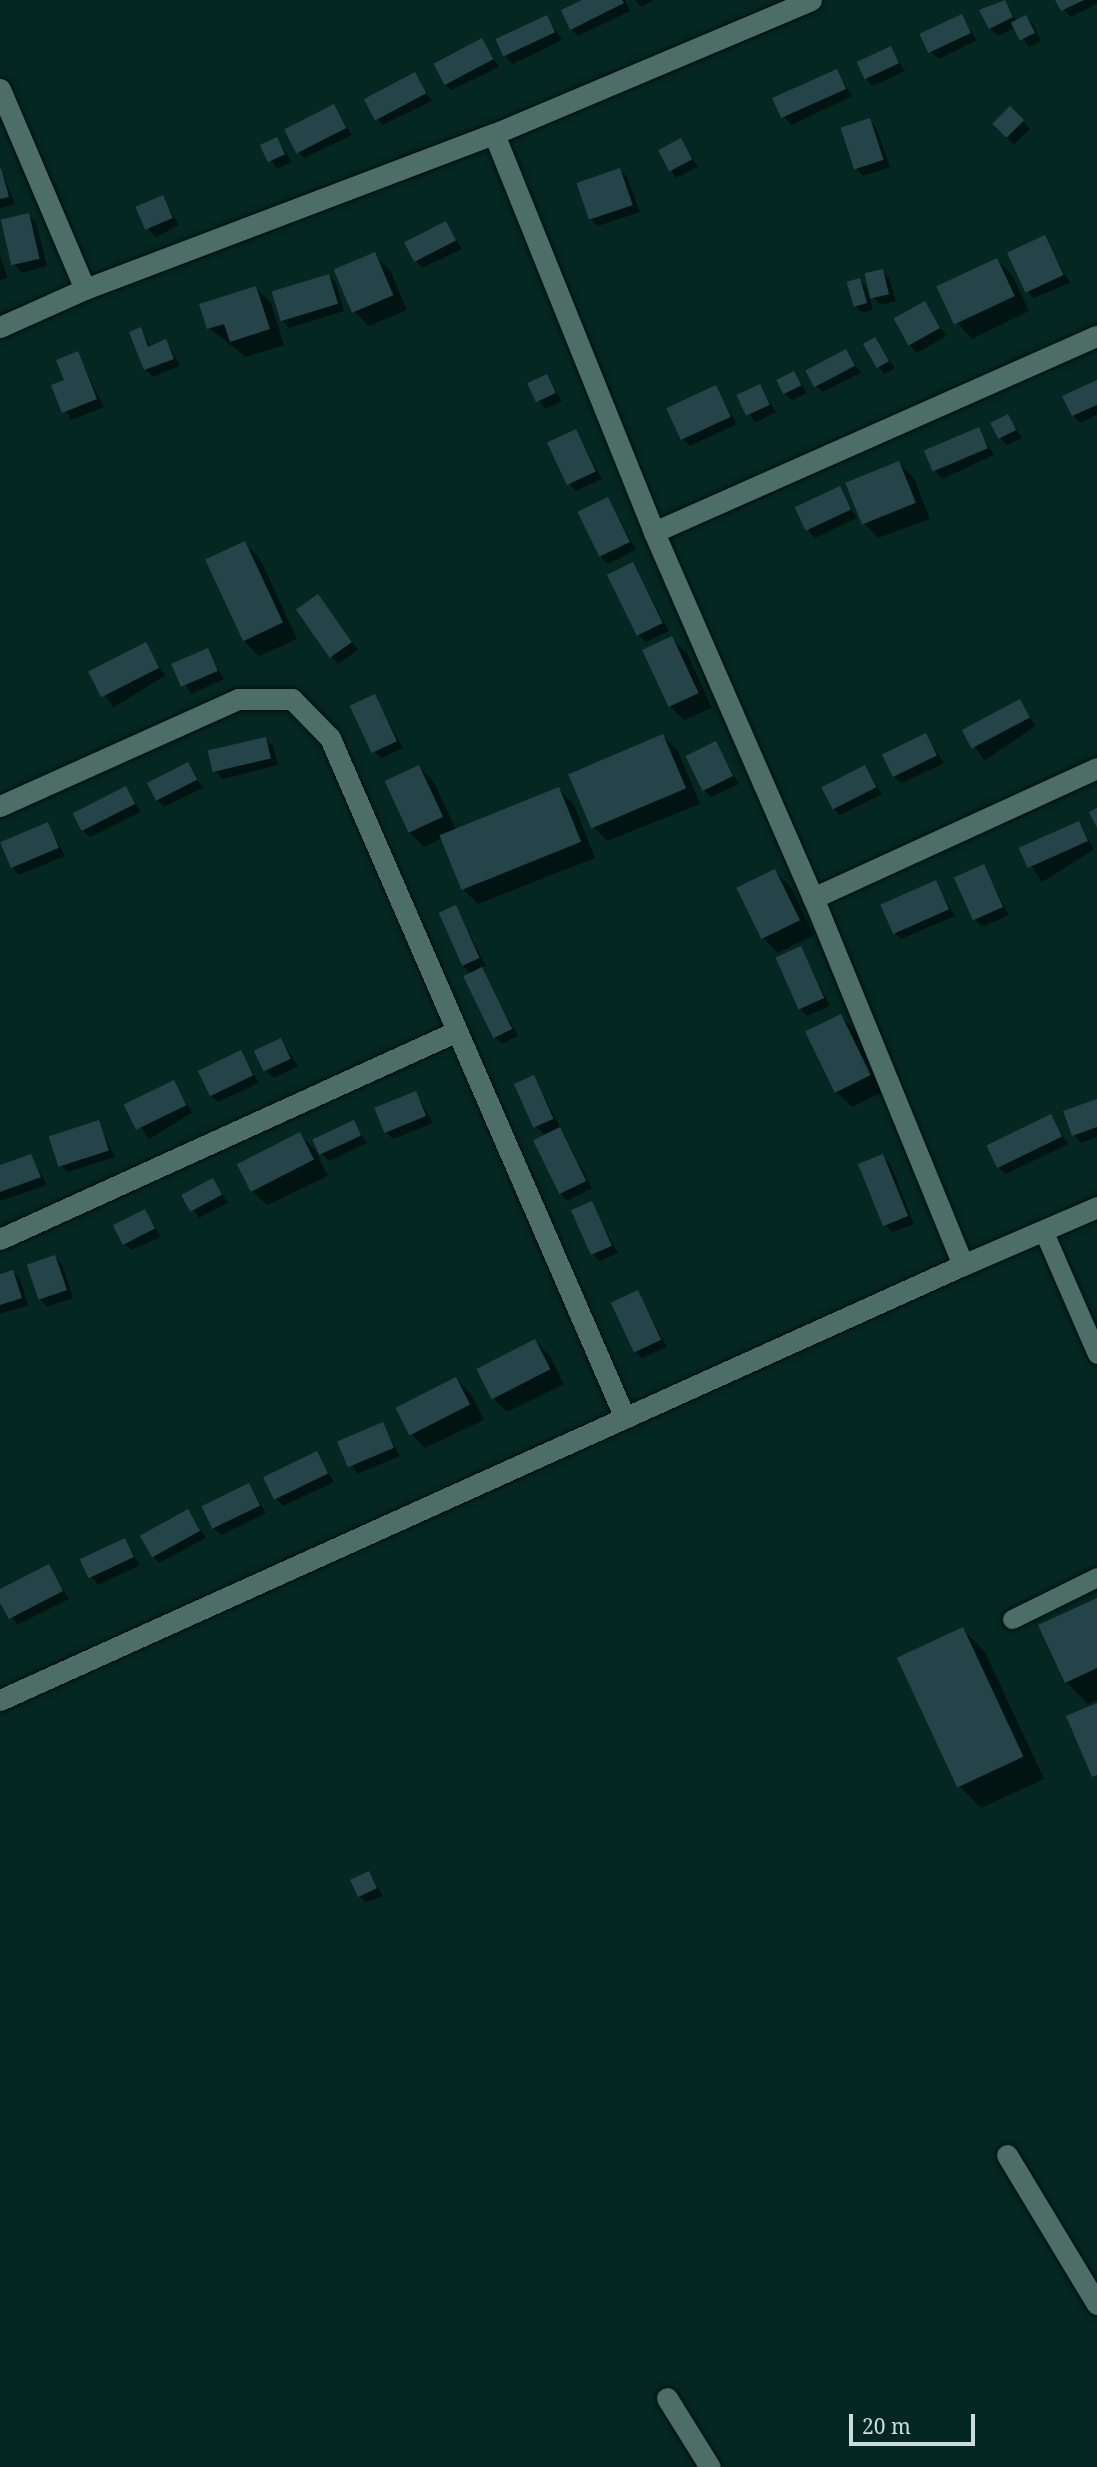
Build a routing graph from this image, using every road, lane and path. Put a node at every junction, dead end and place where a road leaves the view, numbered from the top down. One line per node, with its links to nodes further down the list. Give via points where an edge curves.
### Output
1 (811, 0): 3 (street)
2 (0, 89): 4 (street)
3 (494, 134): 4 (street); 7 (street)
4 (85, 289): 5 (street)
5 (0, 327)
6 (1097, 336): 7 (street)
7 (654, 532): 10 (street)
8 (1097, 768): 10 (street)
9 (0, 806): 11 (street, via 238,699 292,699 330,738)
10 (813, 898): 15 (street)
11 (457, 1031): 14 (street); 17 (street)
12 (1097, 1207): 13 (street)
13 (1043, 1230): 15 (street); 16 (lane)
14 (0, 1239)
15 (963, 1265): 17 (street)
16 (1097, 1354)
17 (625, 1418): 20 (street)
18 (1097, 1577): 19 (lane)
19 (1012, 1619)
20 (0, 1700)
21 (1007, 2155): 22 (street)
22 (1097, 2304)
23 (667, 2398): 24 (street)
24 (710, 2467)

